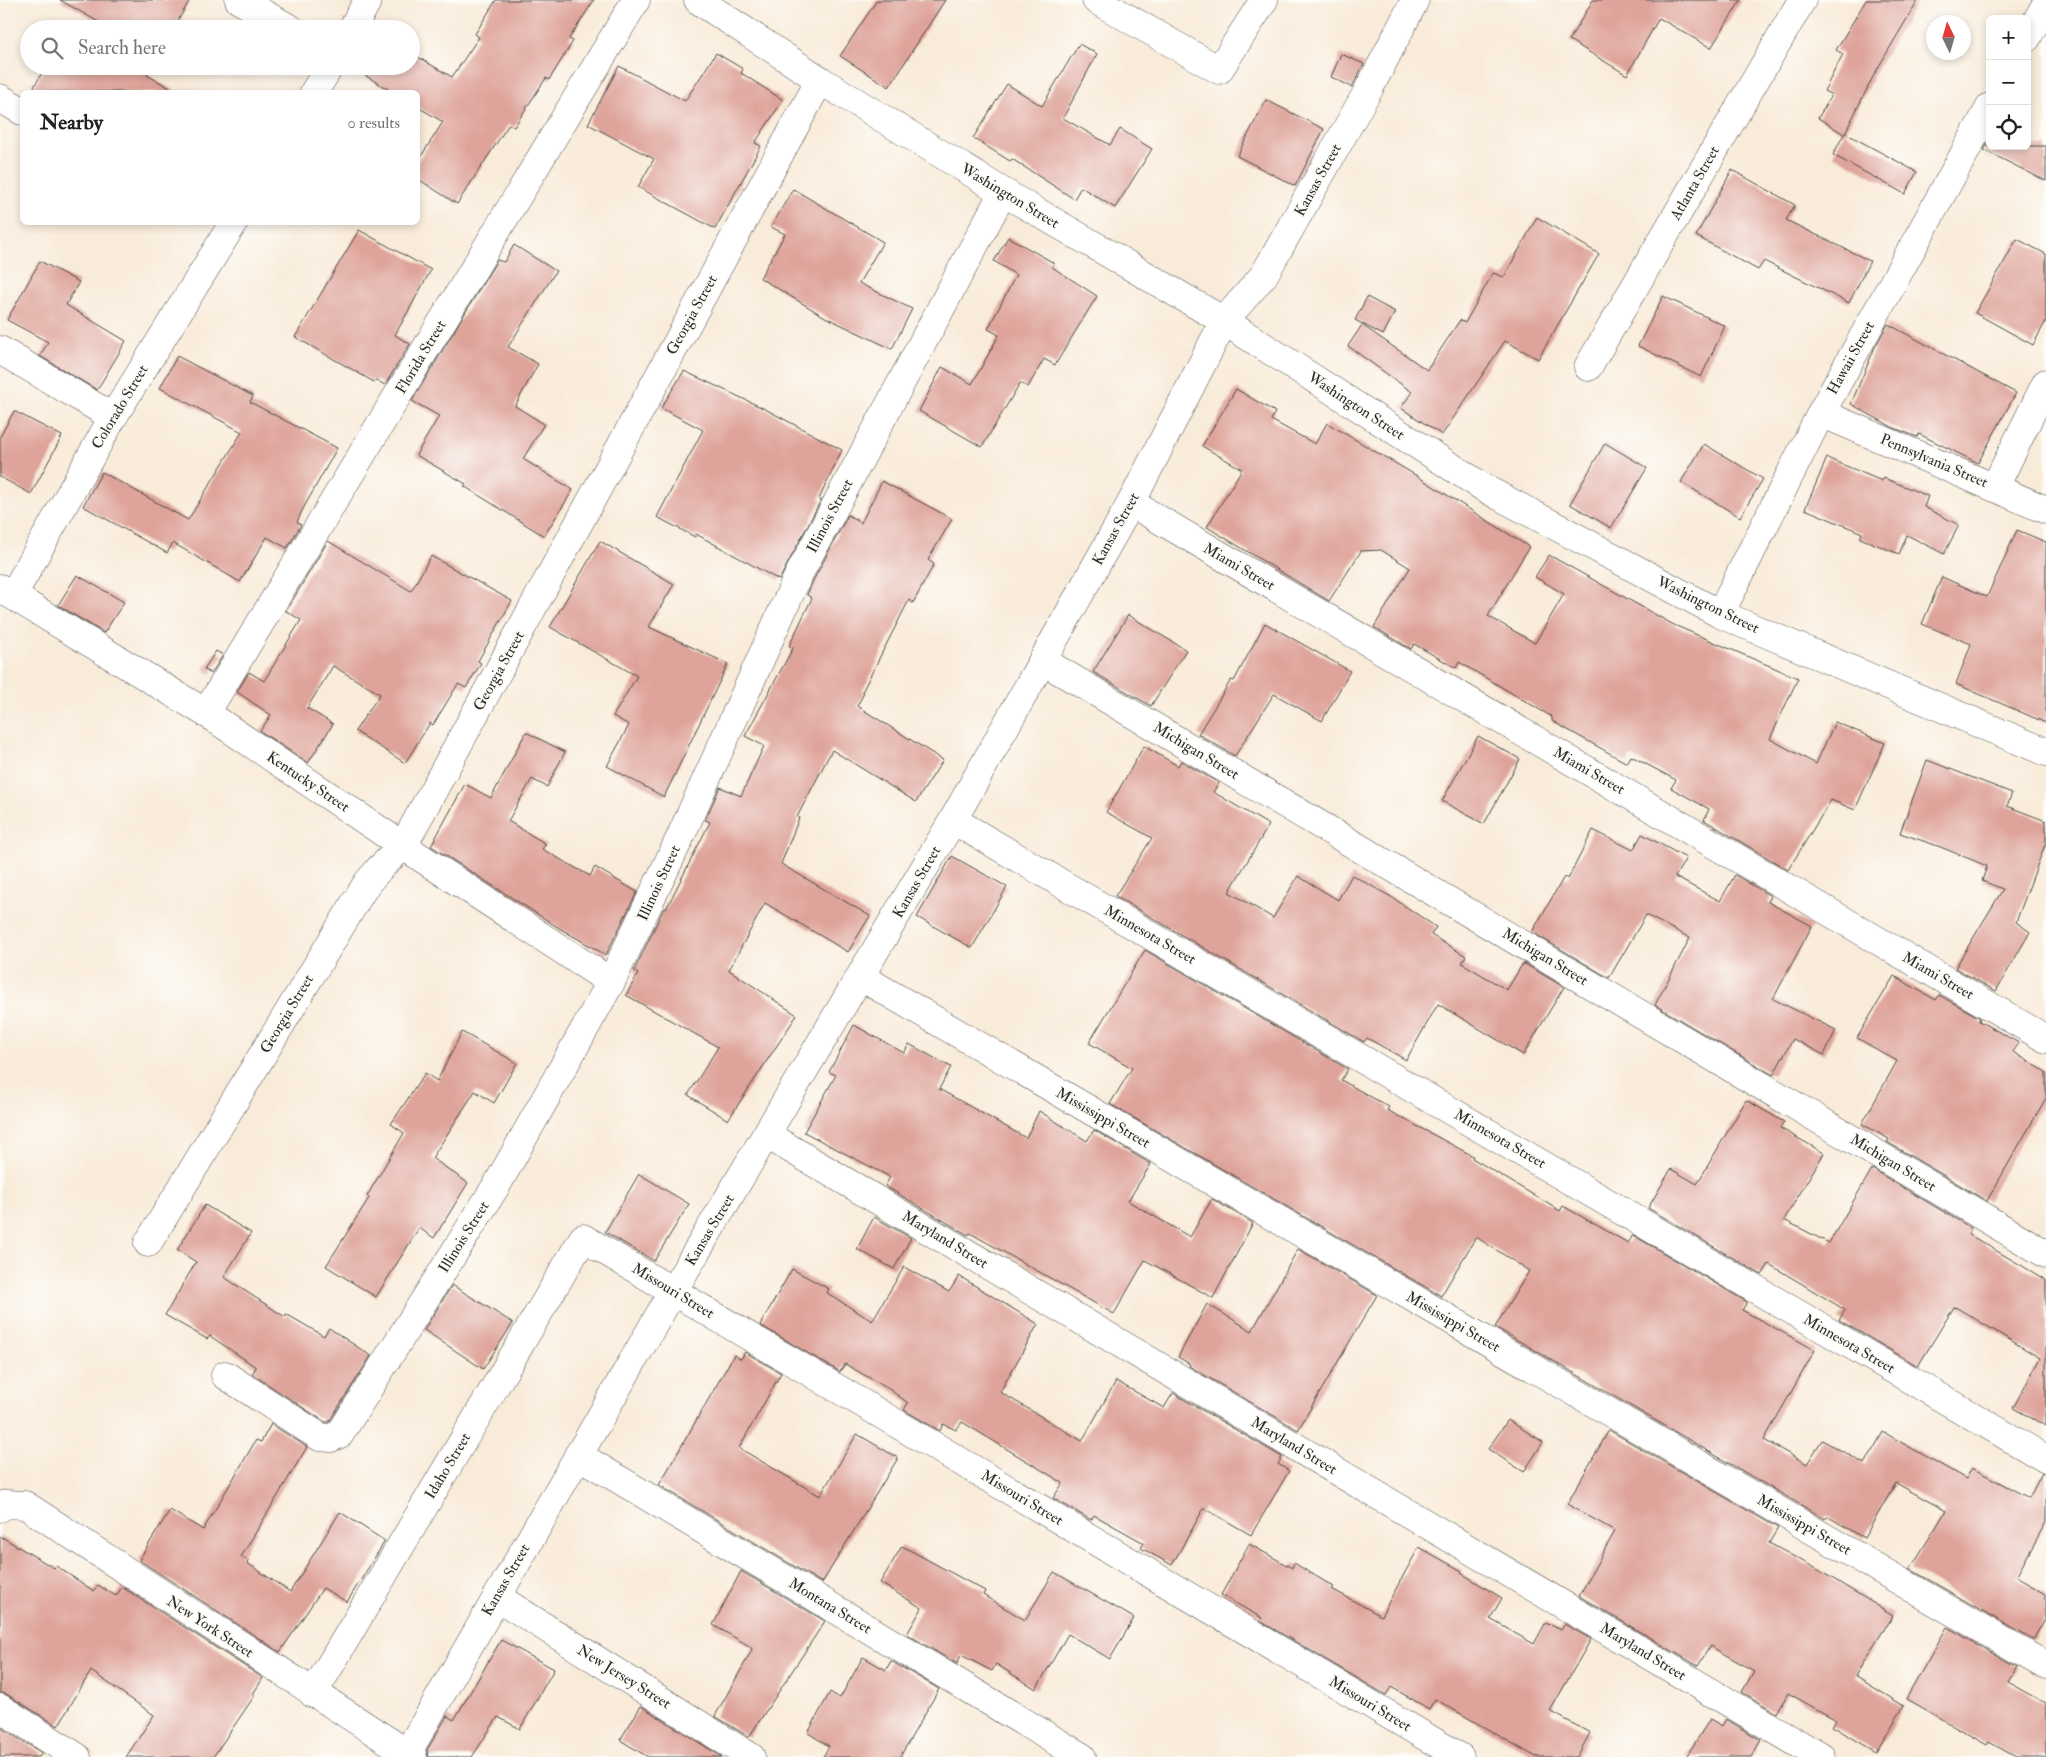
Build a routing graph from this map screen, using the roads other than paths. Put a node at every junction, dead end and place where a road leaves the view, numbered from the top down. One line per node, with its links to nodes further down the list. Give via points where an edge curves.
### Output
1 (240, 0): 10 (street)
2 (368, 0): 11 (street)
3 (636, 0): 33 (street, Florida Street)
4 (698, 0): 14 (street, Washington Street)
5 (1096, 0): 6 (street, via 1220,70)
6 (1264, 0)
7 (1415, 0): 21 (street, Kansas Street, via 1264,275)
8 (1802, 0): 23 (street, Atlanta Street)
9 (2046, 4): 12 (street)
10 (275, 20)
11 (357, 20)
12 (2031, 31)
13 (324, 75): 15 (street)
14 (820, 80): 19 (street, Washington Street); 36 (street, Georgia Street)
15 (315, 90)
16 (0, 98): 17 (street)
17 (20, 110)
18 (1986, 114): 25 (street, Hawaii Street)
19 (1003, 192): 21 (street, Washington Street); 38 (street, Illinois Street, via 799,574)
20 (226, 225): 26 (street, Colorado Street)
21 (1224, 321): 28 (street, Kansas Street); 31 (street, Washington Street, via 1486,489)
22 (0, 350): 26 (street)
23 (1588, 367)
24 (2046, 383): 27 (street)
25 (1822, 412): 27 (street, Pennsylvania Street); 31 (street, Hawaii Street)
26 (113, 417): 30 (street, Colorado Street)
27 (1995, 487): 29 (street, Pennsylvania Street)
28 (1131, 504): 32 (street, Kansas Street); 39 (street, Miami Street)
29 (2046, 510)
30 (6, 591): 33 (street, Kentucky Street)
31 (1720, 614): 34 (street, Washington Street)
32 (1043, 661): 35 (street, Kansas Street); 42 (street, Michigan Street)
33 (206, 713): 36 (street, Kentucky Street)
34 (2046, 752)
35 (953, 820): 37 (street, Kansas Street); 47 (street, Minnesota Street)
36 (403, 846): 38 (street, Kentucky Street); 43 (street, Georgia Street, via 367,883)
37 (861, 977): 40 (street, Kansas Street); 50 (street, Mississippi Street)
38 (612, 982): 45 (street, Illinois Street, via 498,1184 340,1434 331,1438 320,1437)
39 (2046, 1039)
40 (767, 1135): 44 (street, Kansas Street); 58 (street, Maryland Street)
41 (583, 1238): 44 (street, Missouri Street); 51 (street, Idaho Street)
42 (2042, 1243)
43 (148, 1244)
44 (673, 1291): 46 (street, Kansas Street); 57 (street, Missouri Street)
45 (225, 1375)
46 (578, 1455): 49 (street, Kansas Street); 56 (street, Montana Street)
47 (2046, 1459)
48 (3, 1506): 51 (street, New York Street, via 25,1505)
49 (497, 1597): 53 (street, Kansas Street); 55 (street, New Jersey Street)
50 (2046, 1666)
51 (312, 1694): 53 (street, New York Street)
52 (0, 1708): 54 (street)
53 (408, 1756)
54 (77, 1757)
55 (751, 1757)
56 (1082, 1757)
57 (1460, 1757)
58 (1821, 1757)

